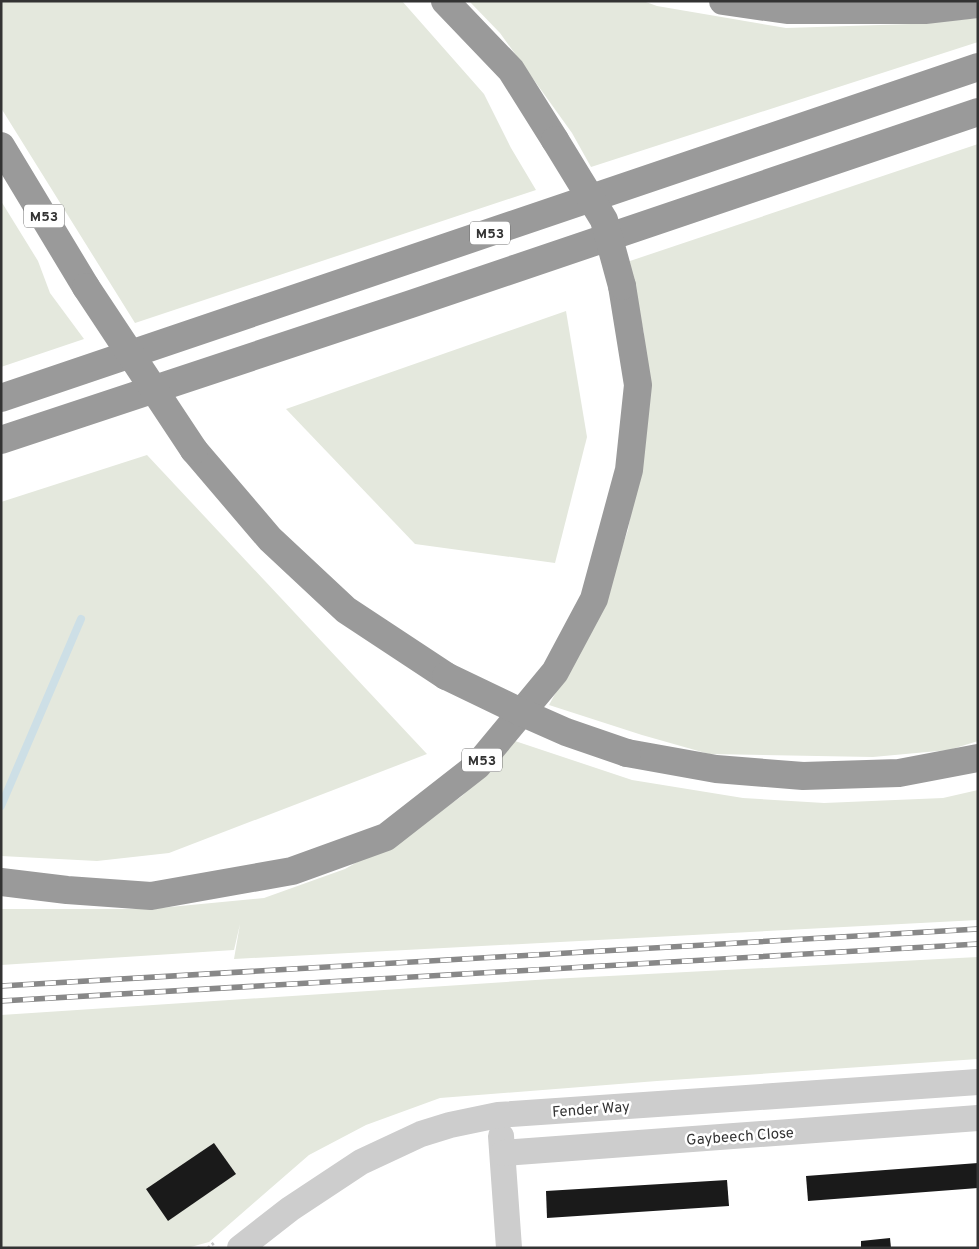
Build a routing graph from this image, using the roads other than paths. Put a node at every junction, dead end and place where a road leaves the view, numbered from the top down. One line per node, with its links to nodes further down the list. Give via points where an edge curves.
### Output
1 (445, 1): 10 (highway, M53, bridge, via 511,70 555,140 604,220 622,286 638,385 629,470 594,598 555,672 477,766 386,837 292,870 151,896)
2 (723, 1): 3 (highway, via 787,10 925,10)
3 (978, 4)
4 (978, 67): 7 (highway, M53)
5 (978, 112): 8 (highway)
6 (1, 146): 9 (highway, M53, bridge, via 86,287 194,450 270,539 346,610 446,676 566,732 627,754 716,769 804,776 899,773)
7 (1, 398)
8 (1, 440)
9 (978, 758)
10 (1, 882)
11 (978, 1082): 12 (street, Fender Way)
12 (498, 1116): 14 (street); 15 (street, Fender Way, via 421,1134 361,1162 290,1209)
13 (978, 1118): 14 (street, Gaybeech Close)
14 (503, 1153): 16 (street)
15 (240, 1248)
16 (510, 1248)

